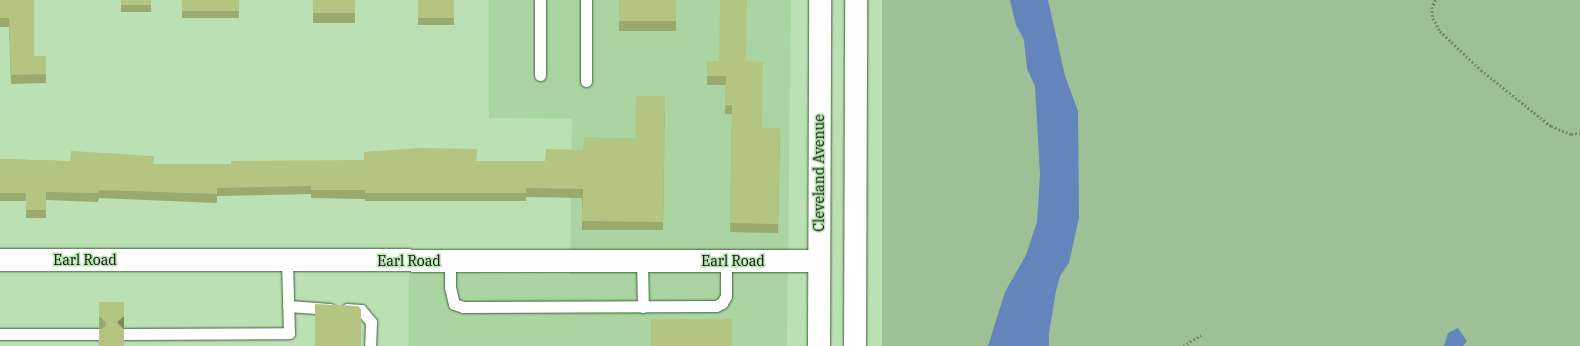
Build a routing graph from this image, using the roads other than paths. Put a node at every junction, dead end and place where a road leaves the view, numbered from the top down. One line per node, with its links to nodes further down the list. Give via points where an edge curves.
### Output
1 (540, 0): 5 (lane)
2 (586, 0): 6 (lane)
3 (820, 0): 12 (street, Cleveland Avenue)
4 (856, 0): 20 (street)
5 (540, 75)
6 (586, 81)
7 (0, 260): 8 (street, Earl Road)
8 (287, 261): 9 (street, Earl Road); 13 (lane)
9 (450, 261): 10 (street, Earl Road); 14 (lane, via 450,287 454,304 463,307)
10 (642, 261): 11 (street, Earl Road); 14 (lane)
11 (726, 261): 12 (street, Earl Road); 14 (lane, via 726,296 722,303 716,306)
12 (818, 261): 19 (street, Cleveland Avenue)
13 (288, 306): 17 (lane, via 289,333); 18 (lane, via 362,310 371,322)
14 (643, 307)
15 (0, 334): 16 (lane)
16 (99, 334)
17 (124, 334)
18 (370, 346)
19 (819, 346)
20 (855, 346)

